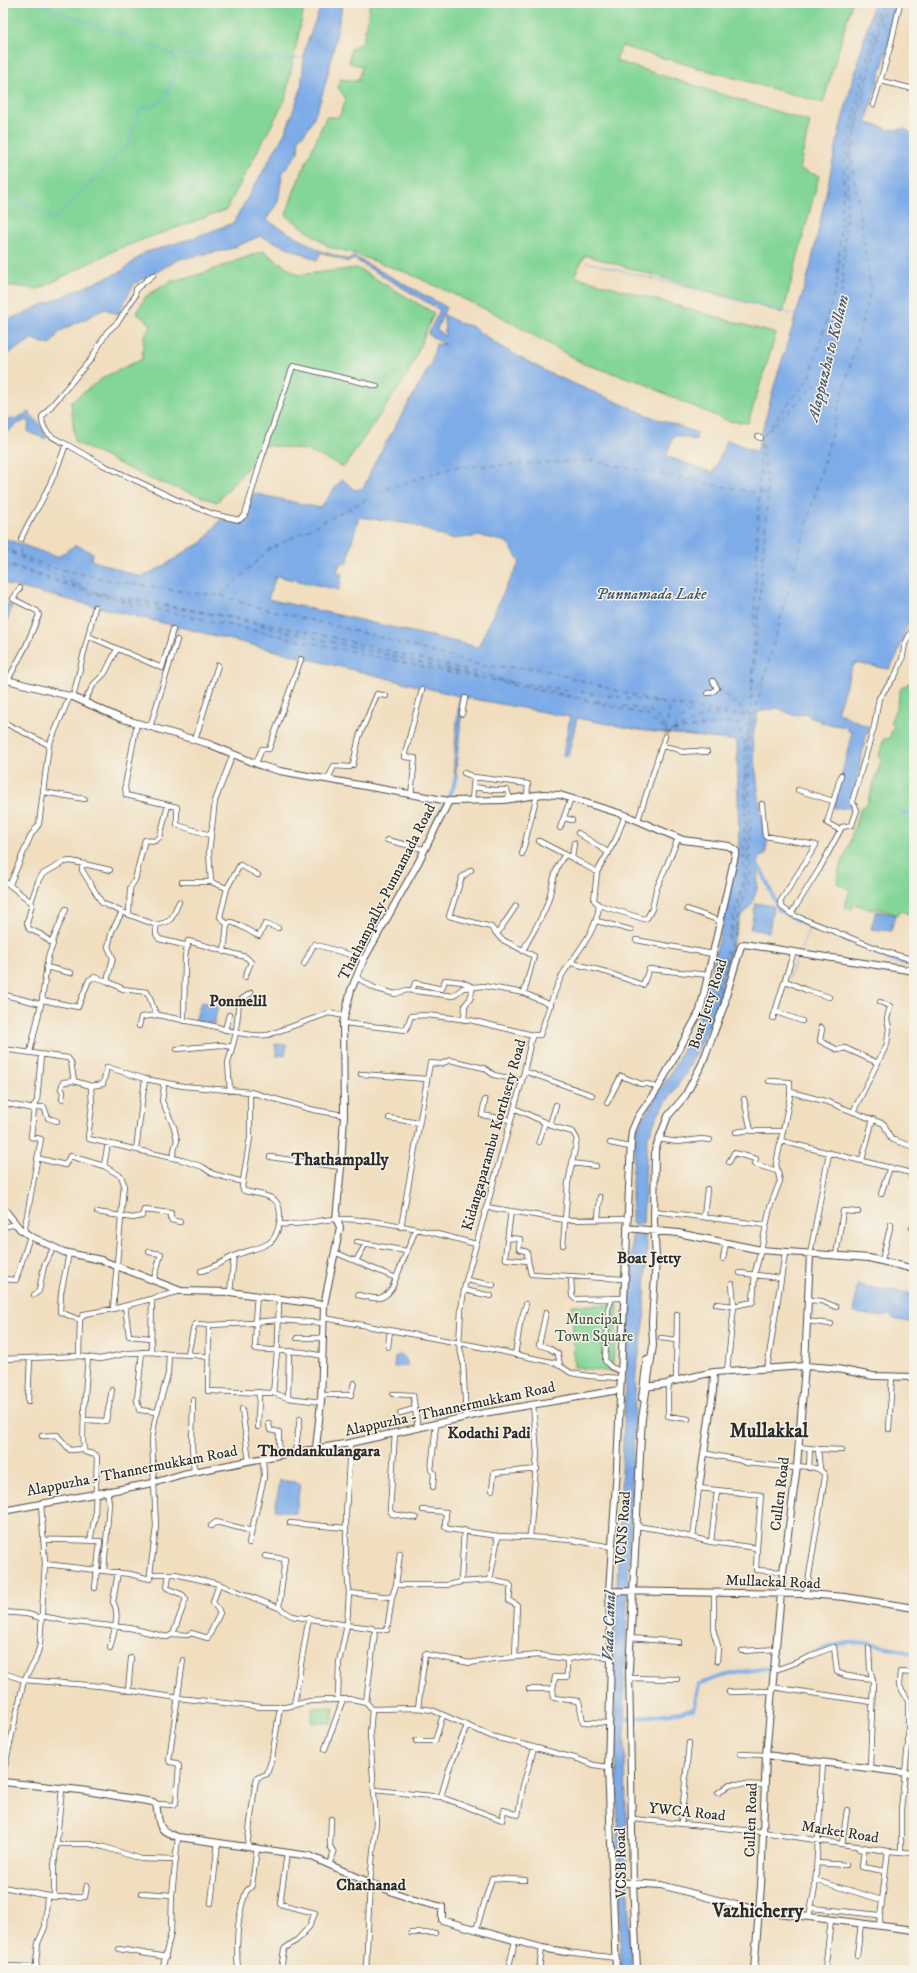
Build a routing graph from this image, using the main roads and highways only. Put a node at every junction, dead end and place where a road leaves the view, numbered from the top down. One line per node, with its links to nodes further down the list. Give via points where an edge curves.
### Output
1 (5, 679): 2 (main road, via 71,697 137,723 195,740 280,771)
2 (447, 800): 5 (main road, via 551,794 625,815 678,839 729,846 736,851 700,1010 632,1131); 9 (main road, Thathampally-Punnamada Road, via 418,863 364,959 344,1016 344,1114 336,1220 340,1227)
3 (914, 971): 6 (main road, Boat Jetty Road, via 794,951 744,944 741,946 710,1044 685,1096 668,1116 658,1139 655,1150)
4 (3, 1208): 9 (main road, via 30,1236 68,1253 117,1265 181,1291 230,1292)
5 (626, 1228): 6 (main road); 14 (main road)
6 (655, 1230): 7 (main road, via 761,1250); 13 (main road, Boat Jetty Road, via 653,1346)
7 (810, 1254): 8 (main road, via 882,1260); 10 (main road, Cullen Road)
8 (914, 1269)
9 (324, 1305): 15 (main road, Thathampally-Punnamada Road, via 322,1395)
10 (805, 1366): 11 (main road); 12 (main road, via 873,1376); 20 (main road, Cullen Road, via 797,1467)
11 (714, 1372): 13 (main road); 16 (main road)
12 (914, 1377)
13 (645, 1385): 19 (main road, VCNS Road)
14 (620, 1390): 15 (main road, Alappuzha - Thannermukkam Road, via 533,1404); 18 (main road)
15 (316, 1448): 17 (main road, Alappuzha - Thannermukkam Road, via 194,1472 153,1483)
16 (699, 1488)
17 (3, 1511)
18 (611, 1591): 19 (main road, Mullackal Road); 26 (main road, via 608,1767)
19 (631, 1591): 20 (main road, Mullackal Road); 23 (main road, VCNS Road)
20 (781, 1593): 21 (main road, Mullackal Road, via 845,1597); 22 (main road, Cullen Road)
21 (914, 1608)
22 (766, 1755): 24 (main road); 28 (main road, Cullen Road)
23 (631, 1756): 27 (main road, VCSB Road)
24 (914, 1774)
25 (3, 1782): 30 (main road, via 156,1804 161,1829 178,1837 310,1856 370,1883 442,1908 442,1920 514,1941)
26 (616, 1882): 27 (main road); 31 (main road)
27 (631, 1882): 28 (main road, via 665,1886); 32 (main road, VCSB Road)
28 (760, 1910): 29 (main road); 33 (main road, Cullen Road)
29 (914, 1930)
30 (566, 1952)
31 (616, 1970)
32 (637, 1970)
33 (754, 1970)

